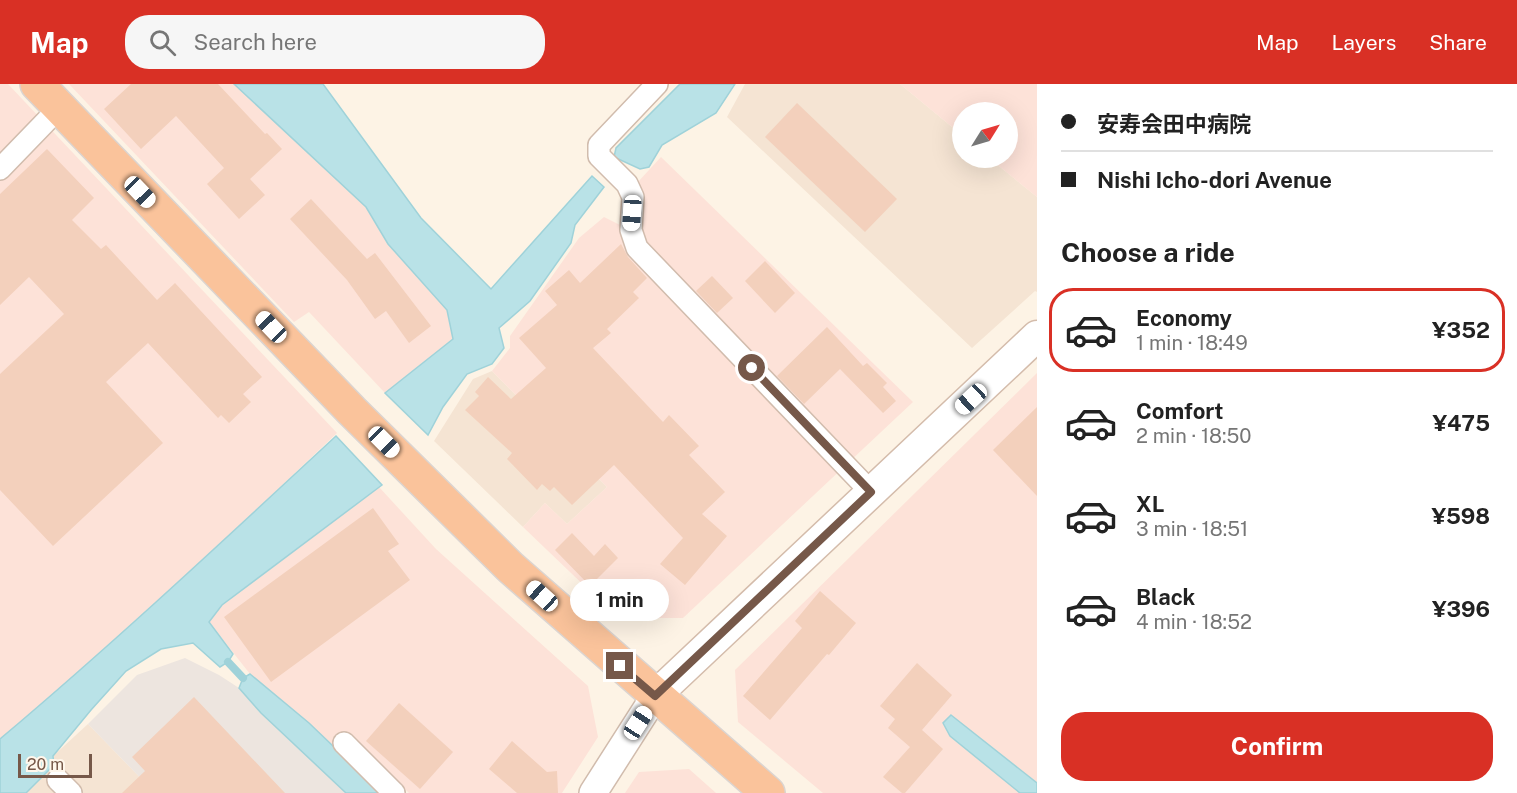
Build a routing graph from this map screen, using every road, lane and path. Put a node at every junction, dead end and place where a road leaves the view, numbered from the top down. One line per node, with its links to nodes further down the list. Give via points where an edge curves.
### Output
1 (37, 84): 3 (highway)
2 (657, 84): 6 (street, via 599,146 598,156 627,184 633,197 631,230 637,248)
3 (59, 108): 4 (street); 7 (highway, via 494,552)
4 (0, 169)
5 (1037, 336): 6 (main road)
6 (871, 492): 7 (main road)
7 (655, 696): 10 (street); 11 (highway)
8 (344, 743): 9 (street)
9 (394, 793)
10 (593, 793)
11 (768, 793)

